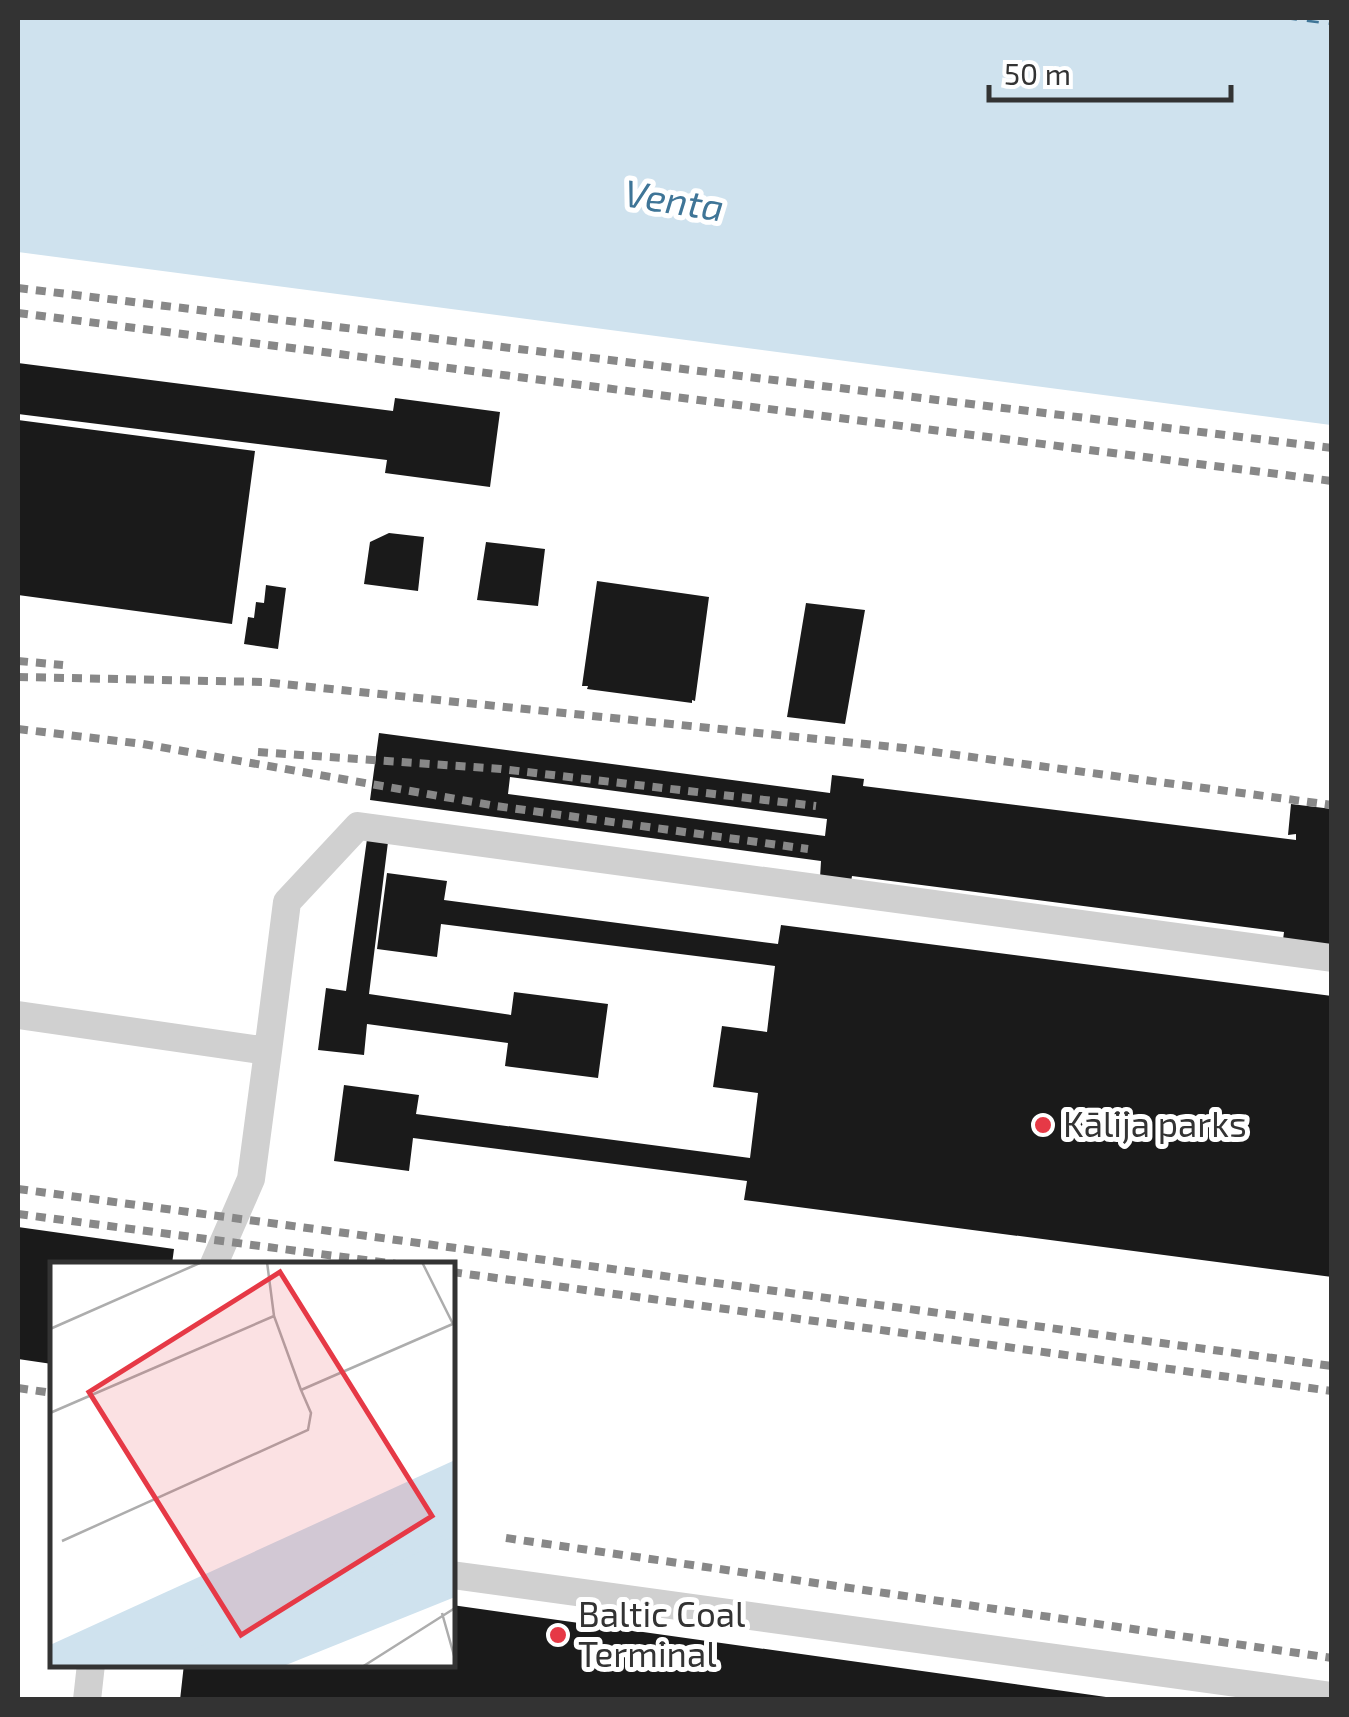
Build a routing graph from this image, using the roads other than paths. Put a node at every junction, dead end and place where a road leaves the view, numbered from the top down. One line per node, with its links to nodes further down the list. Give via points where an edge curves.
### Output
1 (1332, 958): 3 (street, via 358,826 287,902)
2 (18, 1015): 3 (street)
3 (268, 1051): 4 (street, via 251,1179)
4 (215, 1262)
5 (455, 1575): 7 (street)
6 (91, 1667): 8 (street)
7 (1332, 1696)
8 (87, 1700)

